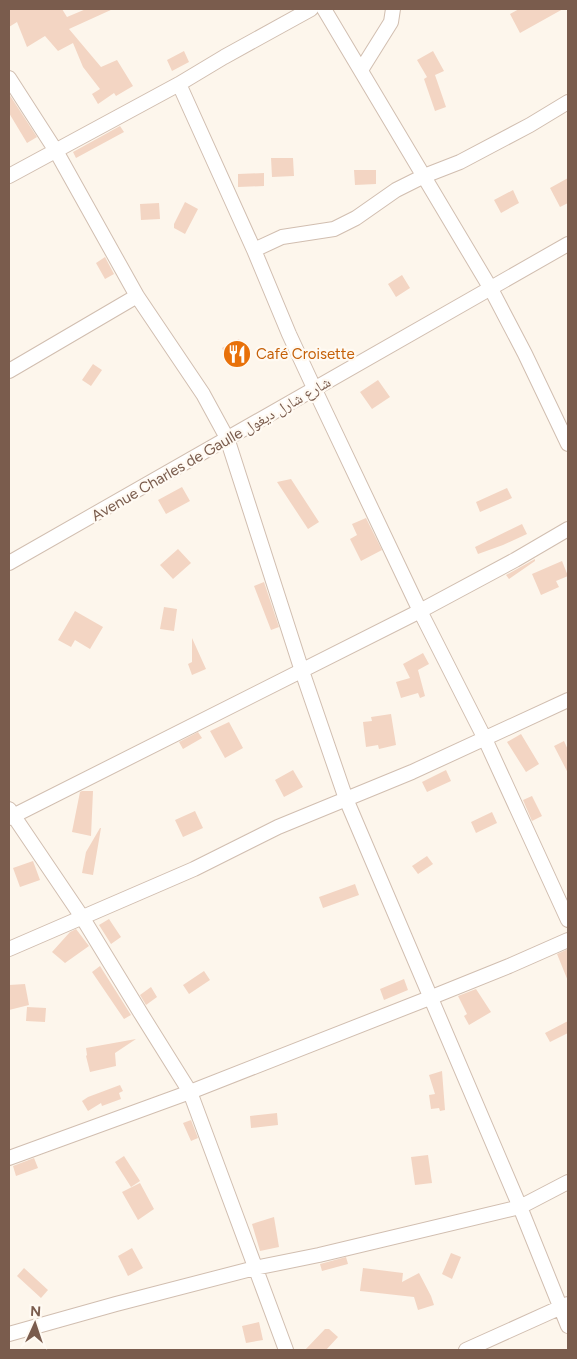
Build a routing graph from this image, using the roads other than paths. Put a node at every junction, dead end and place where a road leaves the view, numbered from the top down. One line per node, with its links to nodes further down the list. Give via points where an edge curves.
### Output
1 (311, 9): 6 (street)
2 (324, 9): 4 (street)
3 (393, 9): 4 (street, via 391,22)
4 (361, 70): 10 (street)
5 (9, 78): 8 (street)
6 (179, 84): 8 (street); 12 (street)
7 (568, 102): 10 (street, via 460,162)
8 (56, 151): 9 (street); 14 (street)
9 (9, 176)
10 (424, 176): 12 (street, via 334,229 282,237); 13 (street)
11 (568, 244): 13 (street, Avenue Charles de Gaulle شارع شارل ديغول)
12 (254, 250): 16 (street)
13 (492, 289): 16 (street, Avenue Charles de Gaulle شارع شارل ديغول); 18 (street)
14 (137, 296): 15 (street); 17 (street, via 203,394)
15 (9, 371)
16 (315, 390): 17 (street, Avenue Charles de Gaulle شارع شارل ديغول); 21 (street)
17 (227, 438): 20 (street, Avenue Charles de Gaulle شارع شارل ديغول); 22 (street)
18 (568, 444)
19 (568, 529): 21 (street)
20 (9, 563)
21 (420, 611): 22 (street); 24 (street)
22 (302, 671): 25 (street); 26 (street)
23 (568, 700): 24 (street)
24 (485, 739): 25 (street); 28 (street)
25 (346, 799): 27 (street); 31 (street)
26 (10, 814): 27 (street)
27 (82, 917): 30 (street); 32 (street)
28 (568, 920)
29 (568, 940): 31 (street)
30 (9, 949)
31 (432, 997): 32 (street); 35 (street)
32 (190, 1092): 33 (street); 36 (street)
33 (9, 1158)
34 (568, 1182): 35 (street)
35 (520, 1207): 36 (street); 37 (street)
36 (255, 1268): 39 (street); 40 (street)
37 (564, 1305): 38 (street); 41 (street)
38 (568, 1326)
39 (9, 1334)
40 (286, 1350)
41 (466, 1350)

